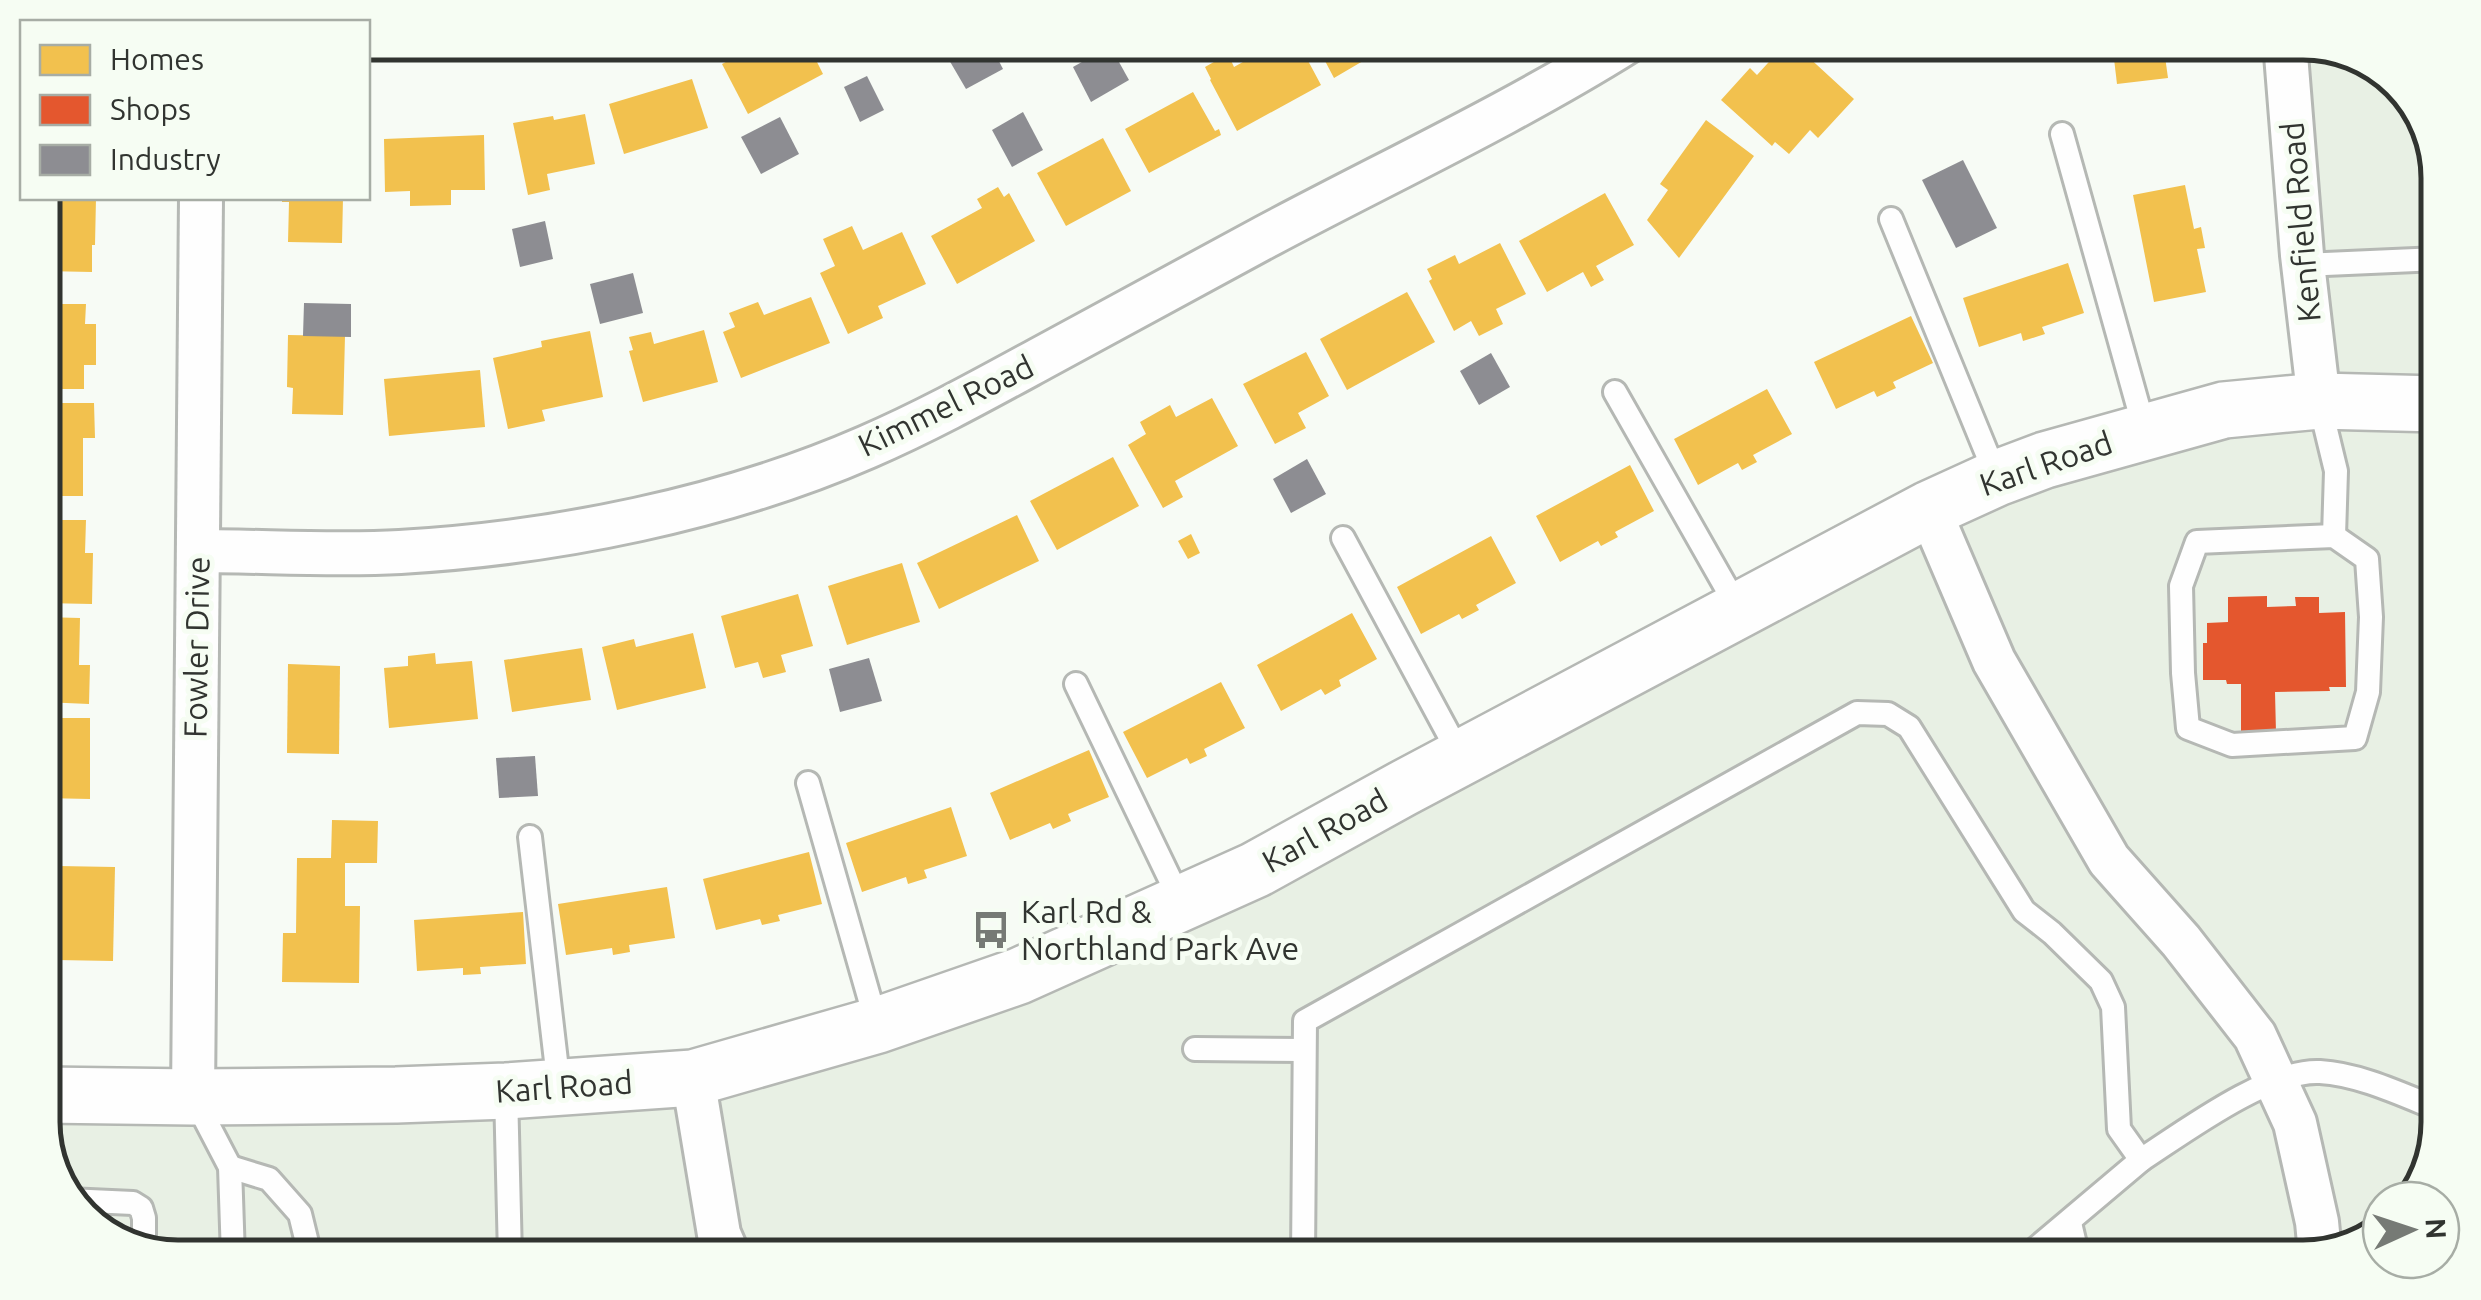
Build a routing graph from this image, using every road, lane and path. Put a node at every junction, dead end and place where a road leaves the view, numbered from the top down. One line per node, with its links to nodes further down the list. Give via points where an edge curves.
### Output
1 (1599, 60): 16 (street, Kimmel Road, via 939,414 817,466 718,500 527,540 398,552)
2 (2286, 60): 7 (street, Kenfield Road)
3 (2062, 134): 11 (lane)
4 (201, 200): 16 (street, Fowler Drive)
5 (1891, 219): 12 (lane)
6 (2421, 260): 7 (lane)
7 (2303, 265): 9 (street, Kenfield Road)
8 (1615, 392): 17 (lane)
9 (2320, 401): 10 (main road, Karl Road); 11 (main road, Karl Road, via 2224,410); 14 (lane, via 2336,471)
10 (2421, 404)
11 (2144, 431): 12 (main road, Karl Road)
12 (1997, 478): 13 (main road, Karl Road)
13 (1929, 509): 17 (main road, Karl Road); 27 (street, via 1994,661 2109,860 2182,940 2254,1036)
14 (2334, 536): 14 (lane, via 2198,542 2181,586 2188,728 2232,744 2355,738 2368,692 2366,559)
15 (1343, 538): 19 (lane)
16 (199, 551): 31 (street, Fowler Drive)
17 (1739, 610): 19 (main road, Karl Road)
18 (1076, 684): 22 (lane)
19 (1461, 757): 22 (main road, Karl Road)
20 (808, 783): 23 (lane)
21 (530, 837): 28 (lane)
22 (1182, 904): 23 (main road, Karl Road, via 1019,976)
23 (878, 1026): 26 (main road, Karl Road)
24 (1195, 1048): 25 (lane)
25 (1304, 1050): 33 (lane, via 1305,1021 1858,713 1888,714 1924,748 2024,911 2102,982 2113,1007 2119,1129); 43 (lane)
26 (692, 1078): 28 (main road, Karl Road); 42 (street)
27 (2276, 1080): 32 (lane, via 2318,1071); 33 (lane); 38 (street, via 2296,1124)
28 (559, 1088): 29 (main road, Karl Road)
29 (506, 1092): 31 (main road, Karl Road); 41 (lane)
30 (60, 1094): 31 (main road, Karl Road)
31 (193, 1096): 34 (lane)
32 (2421, 1102)
33 (2142, 1160): 36 (lane)
34 (230, 1166): 39 (lane); 40 (lane, via 269,1179 300,1214)
35 (90, 1201): 37 (lane, via 134,1203 141,1208)
36 (2070, 1223): 44 (lane); 45 (lane)
37 (144, 1235)
38 (2318, 1239)
39 (232, 1240)
40 (306, 1240)
41 (510, 1240)
42 (722, 1240)
43 (1304, 1240)
44 (2049, 1240)
45 (2074, 1240)

